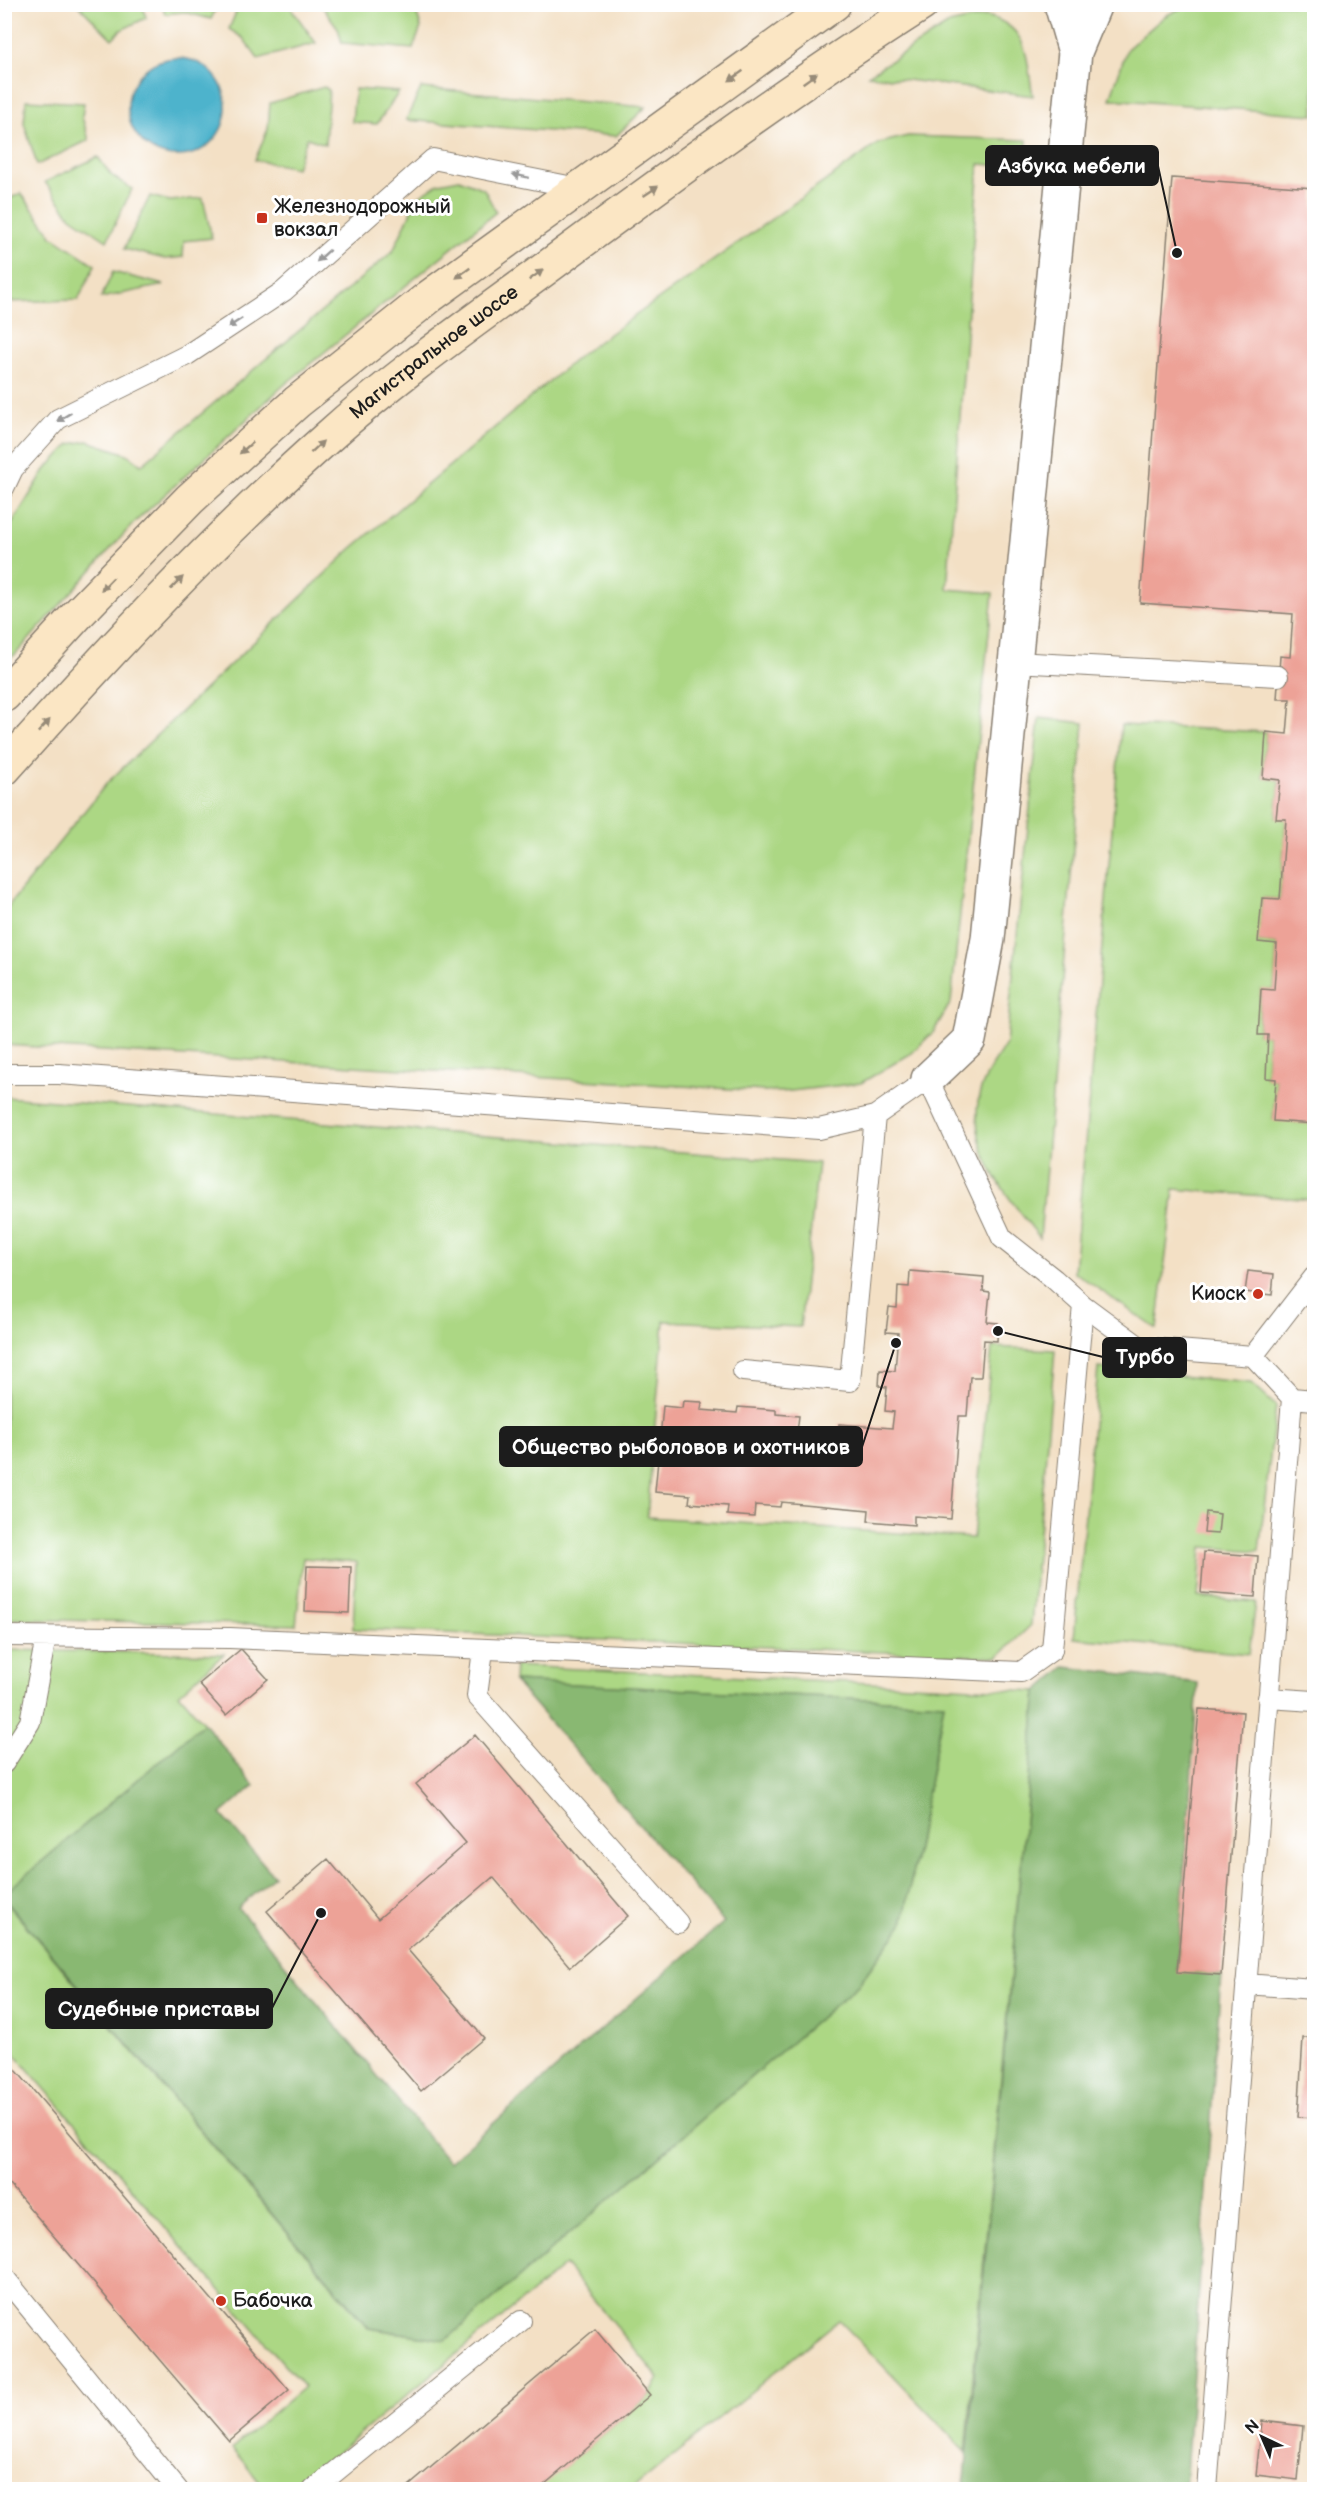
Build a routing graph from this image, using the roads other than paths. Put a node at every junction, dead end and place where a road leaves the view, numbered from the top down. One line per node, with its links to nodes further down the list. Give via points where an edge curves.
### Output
1 (834, 4): 8 (main road, one-way to 8)
2 (903, 4): 6 (street)
3 (922, 4): 6 (main road, Магистральное шоссе)
4 (1061, 4): 7 (street)
5 (1095, 4): 7 (street)
6 (876, 33): 9 (main road, Магистральное шоссе, one-way to 6)
7 (1075, 52): 11 (street)
8 (578, 188): 9 (main road); 10 (lane, one-way to 10, via 433,159 284,291 187,355 58,419 13,469); 13 (main road, one-way to 13, via 429,297 297,402 190,499)
9 (604, 225): 14 (main road, Магистральное шоссе, one-way to 9, via 249,509 330,435)
10 (4, 488)
11 (1014, 662): 12 (lane); 16 (street, via 988,939 969,1040)
12 (1278, 676)
13 (4, 695)
14 (10, 753)
15 (4, 1074): 17 (lane, via 60,1074 819,1129)
16 (928, 1079): 17 (lane); 19 (lane, via 1002,1238)
17 (875, 1116): 21 (lane, via 850,1381)
18 (1314, 1277): 20 (lane)
19 (1083, 1305): 20 (lane, via 1140,1347); 26 (lane, via 1052,1650 1021,1672)
20 (1253, 1356): 22 (lane)
21 (743, 1371)
22 (1292, 1398): 23 (lane); 27 (lane)
23 (1314, 1400)
24 (4, 1636): 25 (lane)
25 (46, 1637): 26 (lane, via 230,1638); 29 (lane, via 30,1722)
26 (483, 1650): 30 (lane, via 477,1696)
27 (1268, 1698): 28 (lane); 31 (lane)
28 (1314, 1701)
29 (4, 1763)
30 (678, 1923)
31 (1246, 1984): 32 (lane); 37 (lane)
32 (1314, 1989)
33 (4, 2277): 35 (lane)
34 (521, 2320): 36 (lane)
35 (178, 2490)
36 (313, 2490)
37 (1207, 2490)

